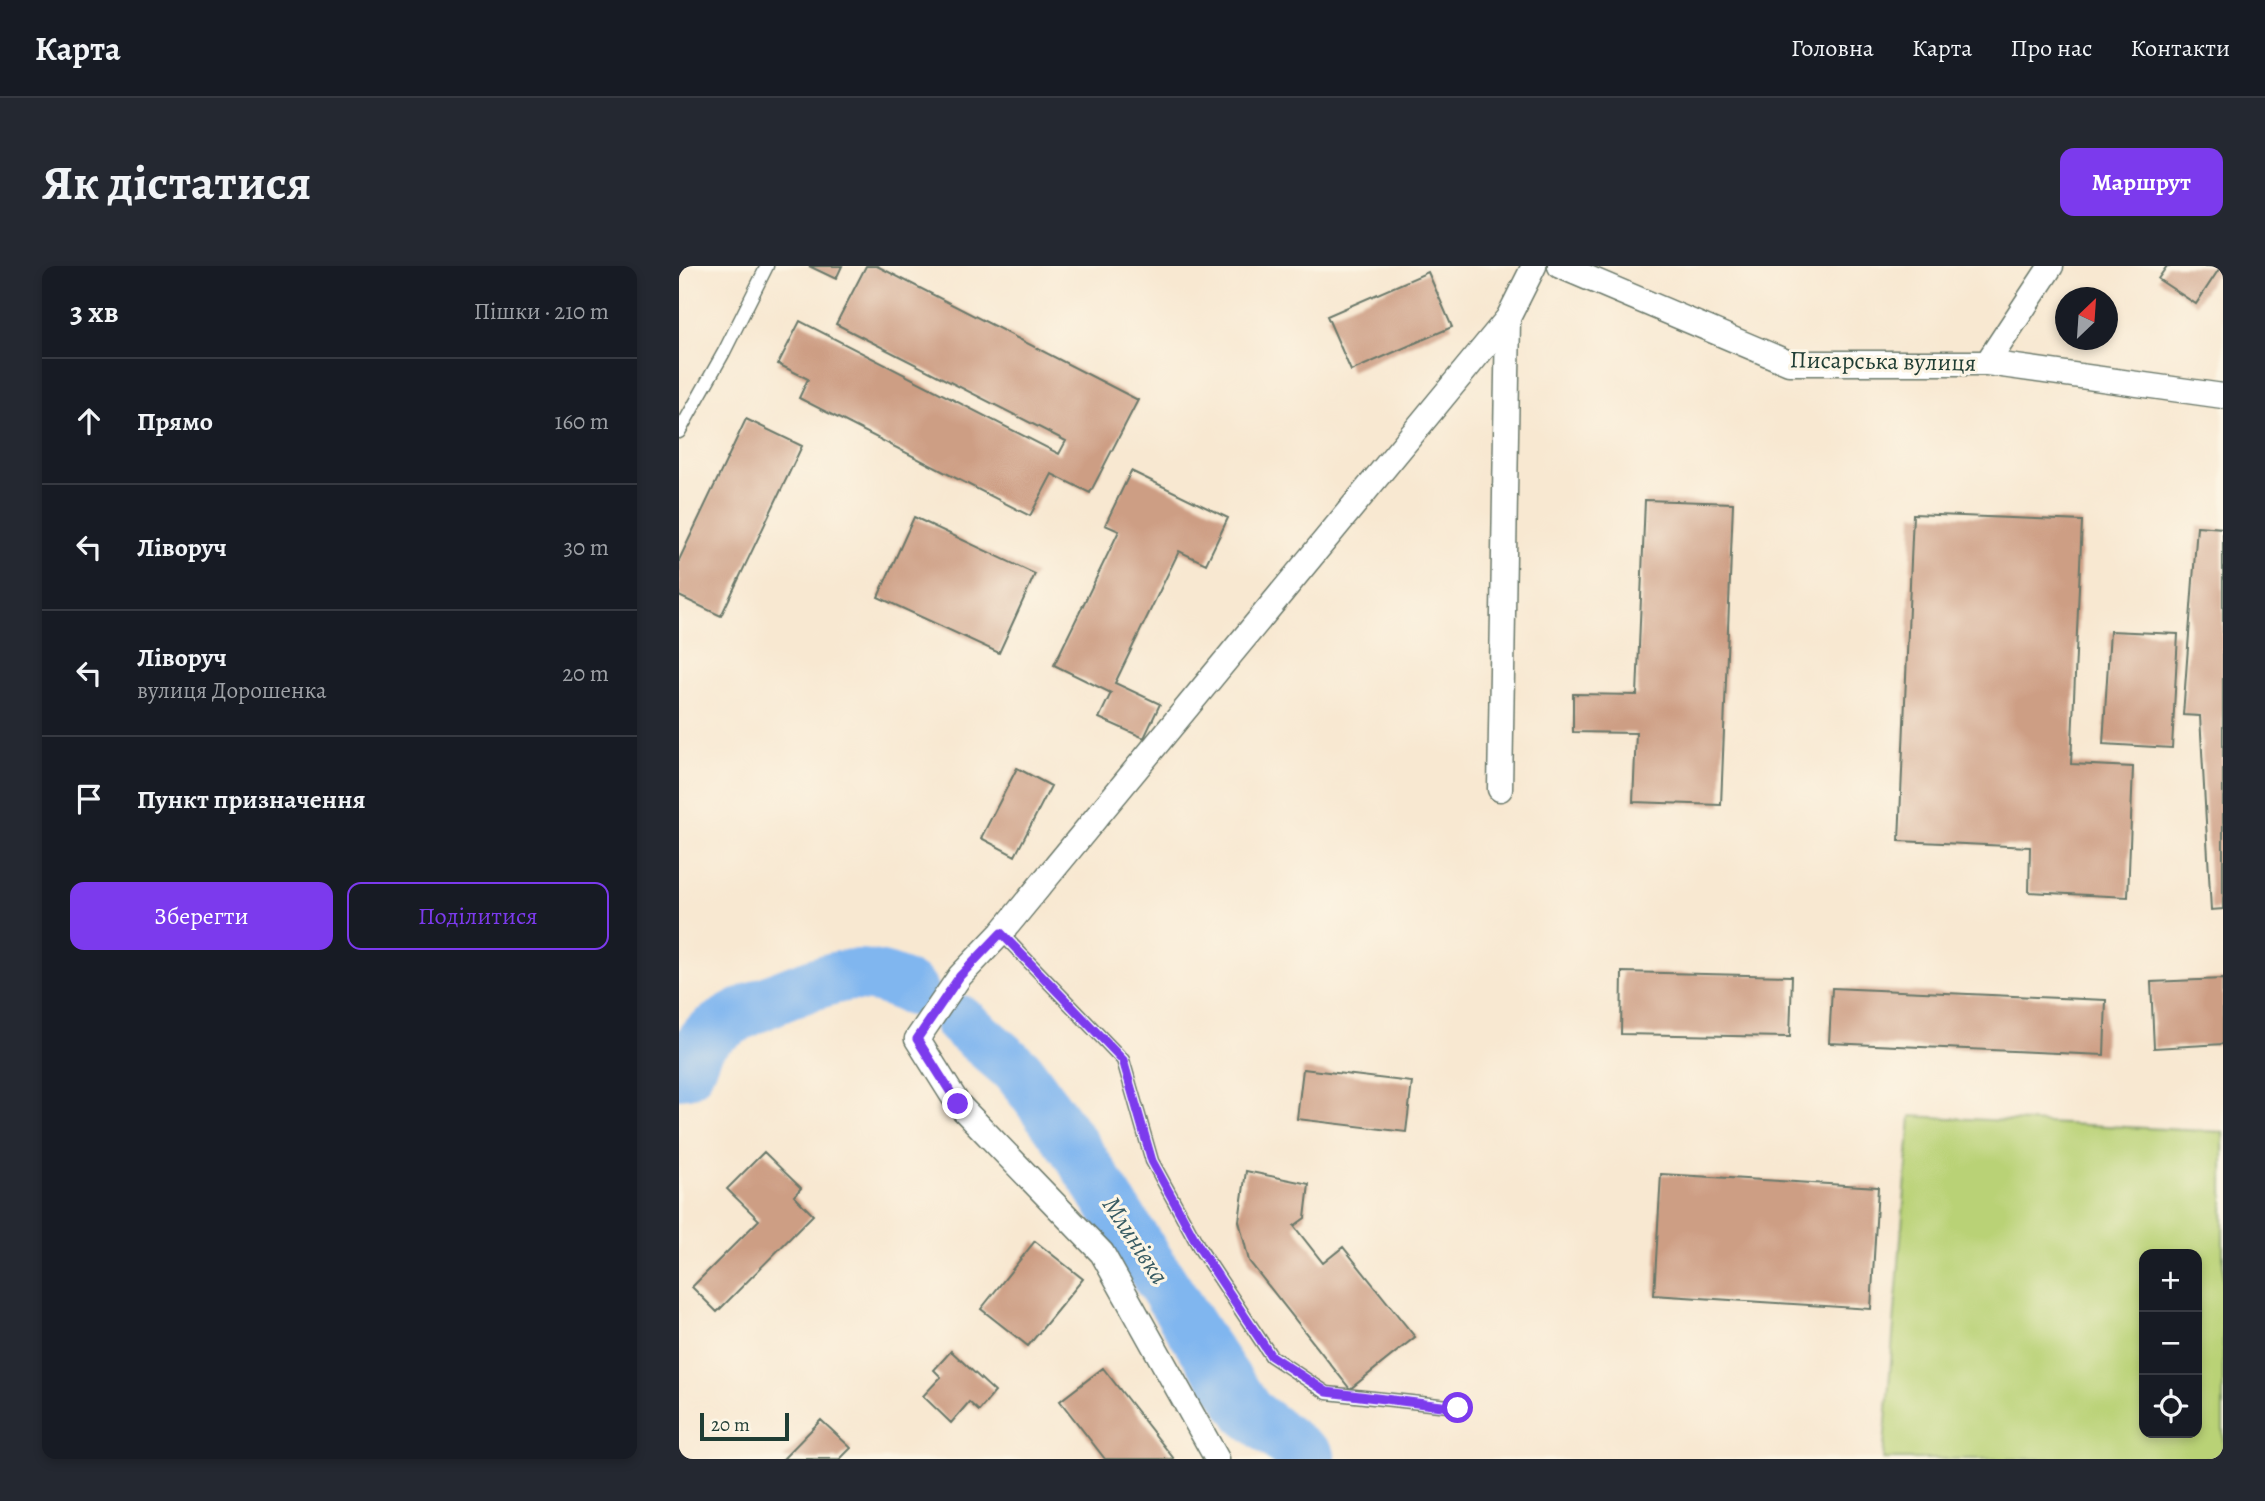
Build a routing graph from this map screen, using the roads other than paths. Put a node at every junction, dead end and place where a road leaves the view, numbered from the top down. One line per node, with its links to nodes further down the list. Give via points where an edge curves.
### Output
1 (768, 266): 8 (lane)
2 (1534, 266): 5 (street)
3 (1560, 266): 6 (street, Писарська вулиця, via 1789,363)
4 (2051, 266): 6 (street)
5 (1508, 318): 9 (street); 10 (street)
6 (1987, 363): 7 (street, Писарська вулиця)
7 (2223, 396)
8 (679, 432)
9 (1500, 789)
10 (1001, 933): 11 (lane, via 1123,1060 1152,1161 1200,1249 1271,1356 1327,1392); 12 (street, via 960,976 917,1039 958,1104 1102,1253)
11 (1458, 1408)
12 (1216, 1459)

